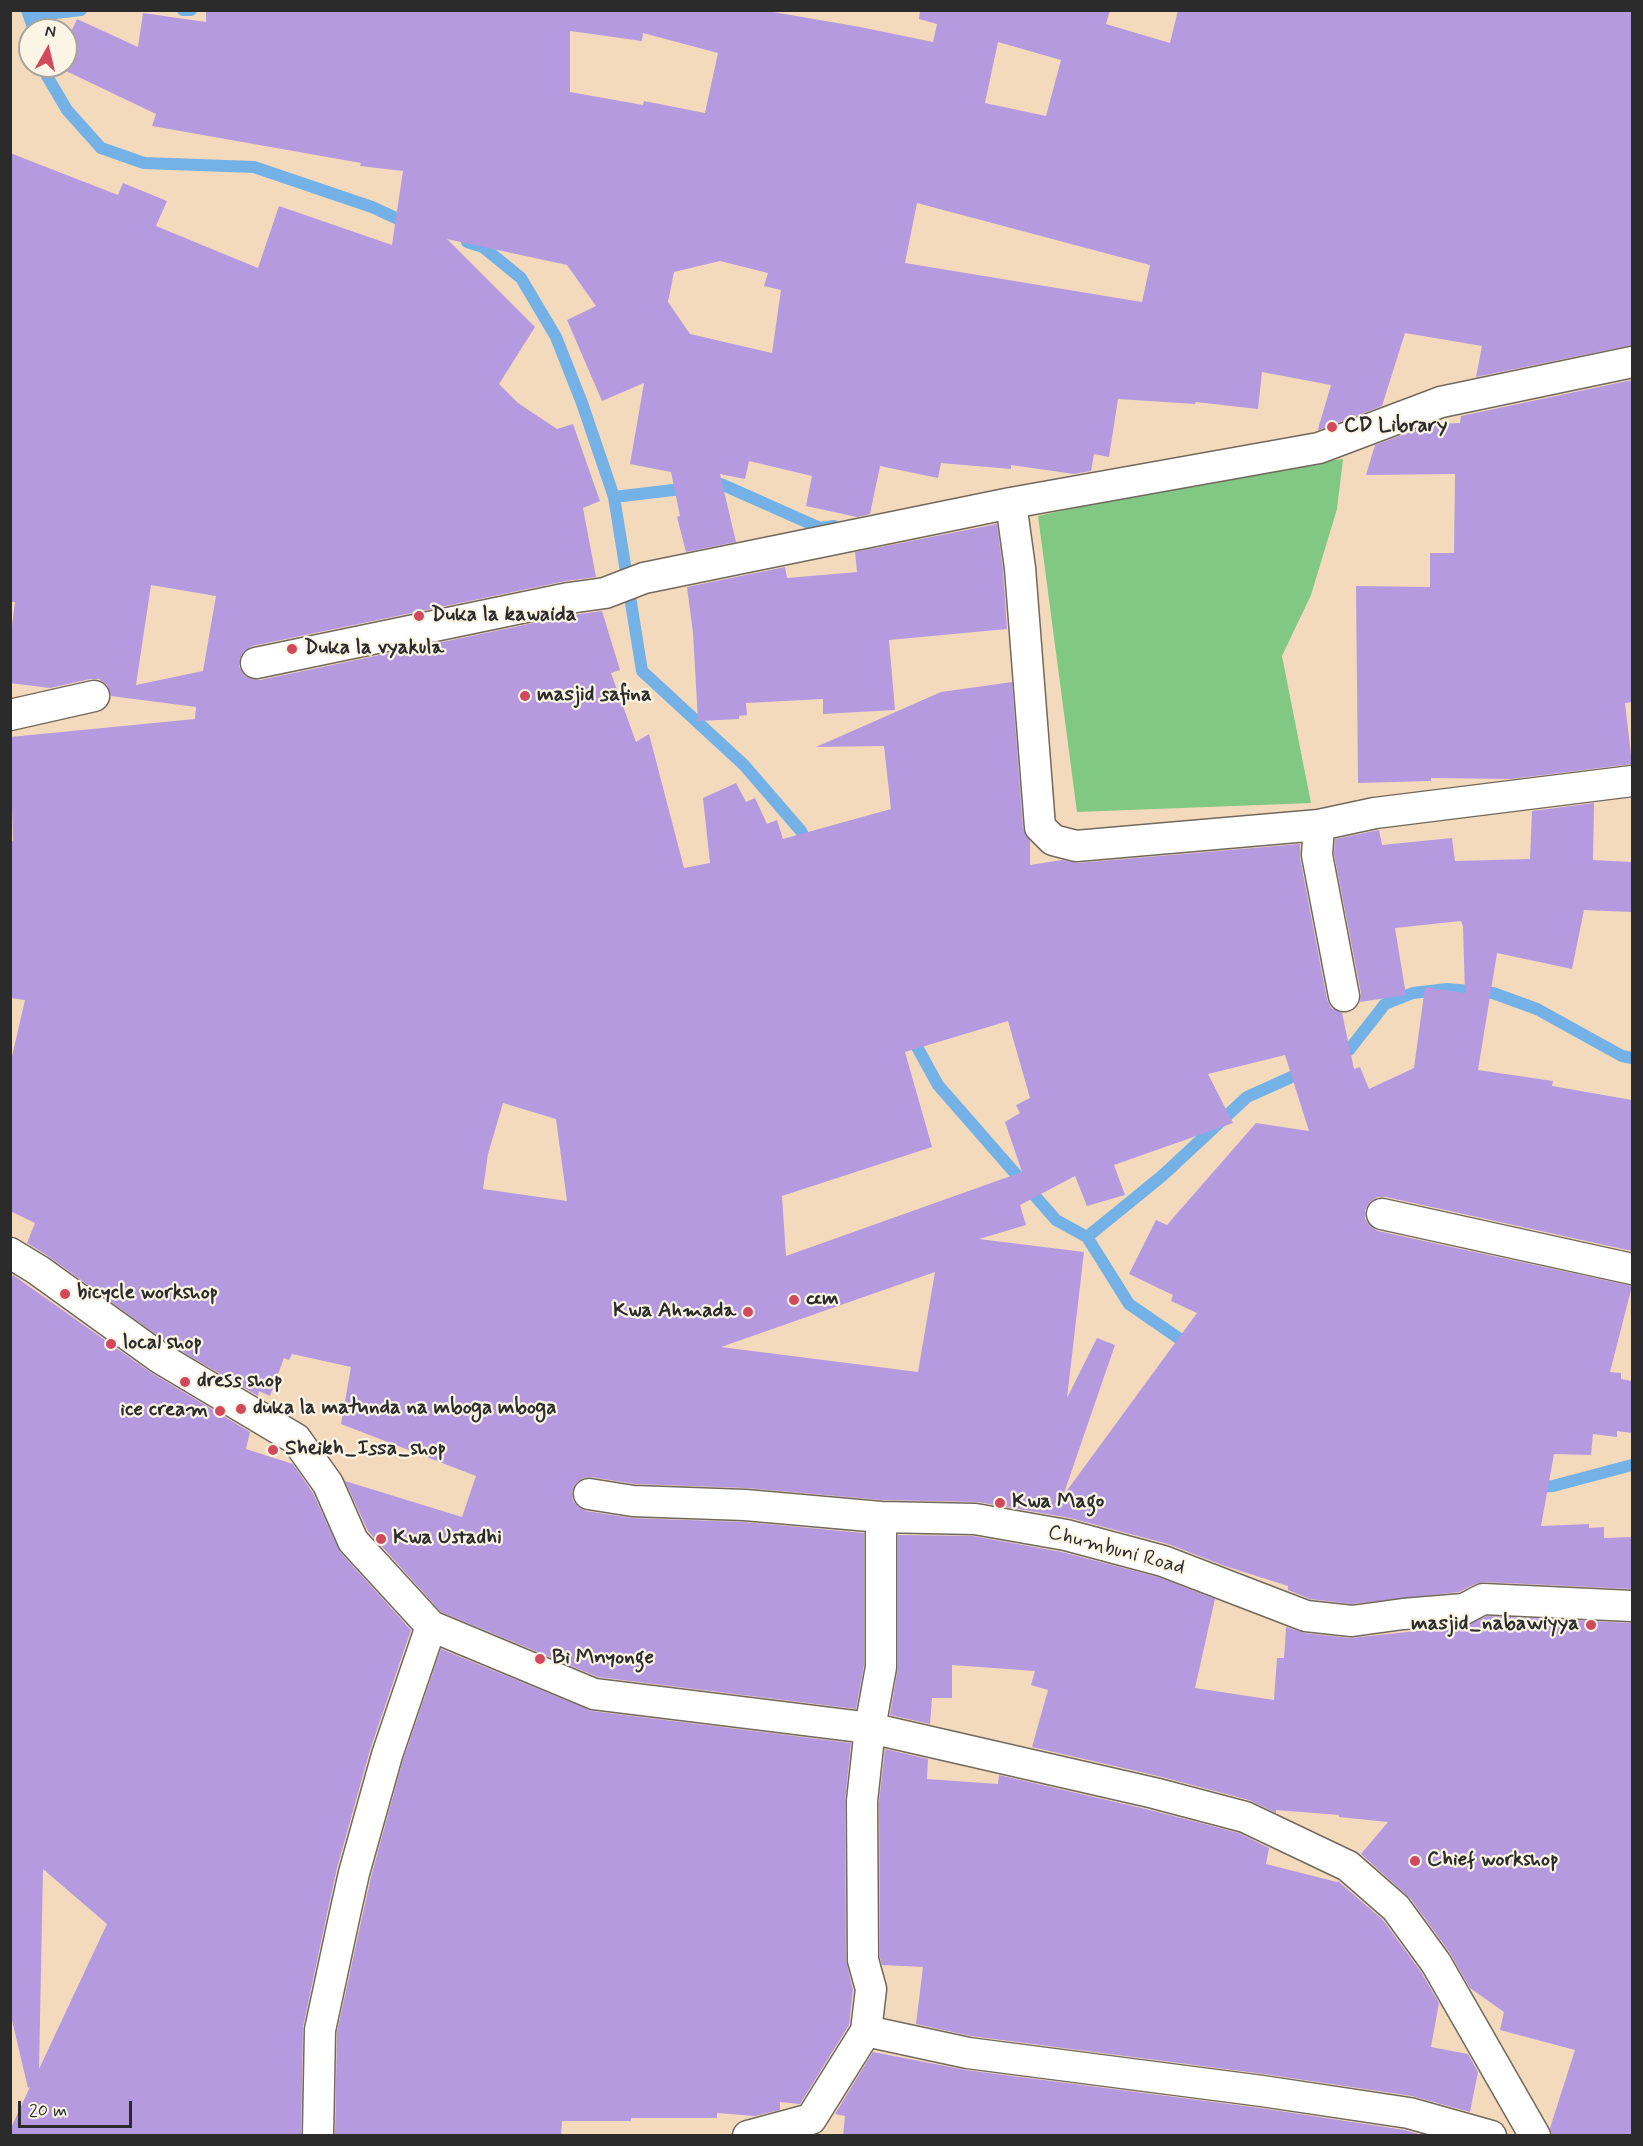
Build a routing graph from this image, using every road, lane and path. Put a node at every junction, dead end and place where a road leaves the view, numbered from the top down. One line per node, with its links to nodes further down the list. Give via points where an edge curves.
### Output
1 (1632, 362): 2 (street, via 1441,402 1319,448)
2 (1011, 503): 3 (street, via 644,578 604,593); 7 (street, via 1020,568 1040,827 1053,840 1076,846)
3 (255, 663)
4 (94, 696): 5 (street)
5 (10, 715)
6 (1632, 781): 7 (street, via 1375,813)
7 (1319, 825): 8 (street, via 1317,855)
8 (1344, 996)
9 (1382, 1214): 11 (street)
10 (10, 1253): 15 (street, via 160,1358 296,1439 328,1484 353,1541)
11 (1632, 1269)
12 (589, 1494): 13 (street, Chumbuni Road, via 633,1501 745,1505)
13 (881, 1517): 14 (street, Chumbuni Road, via 975,1519 1066,1535 1163,1561 1306,1616 1352,1621 1464,1609 1483,1599); 16 (street, via 881,1667)
14 (1632, 1606)
15 (431, 1626): 16 (street, via 594,1694); 18 (street, via 387,1755 344,1918 320,2030)
16 (870, 1728): 17 (street, via 862,1801 863,1960 871,1989); 21 (street, via 1245,1817 1348,1866 1396,1908 1436,1963)
17 (866, 2031): 19 (street, via 811,2119); 20 (street, via 968,2053 1409,2113)
18 (318, 2136)
19 (748, 2136)
20 (1491, 2136)
21 (1535, 2136)

